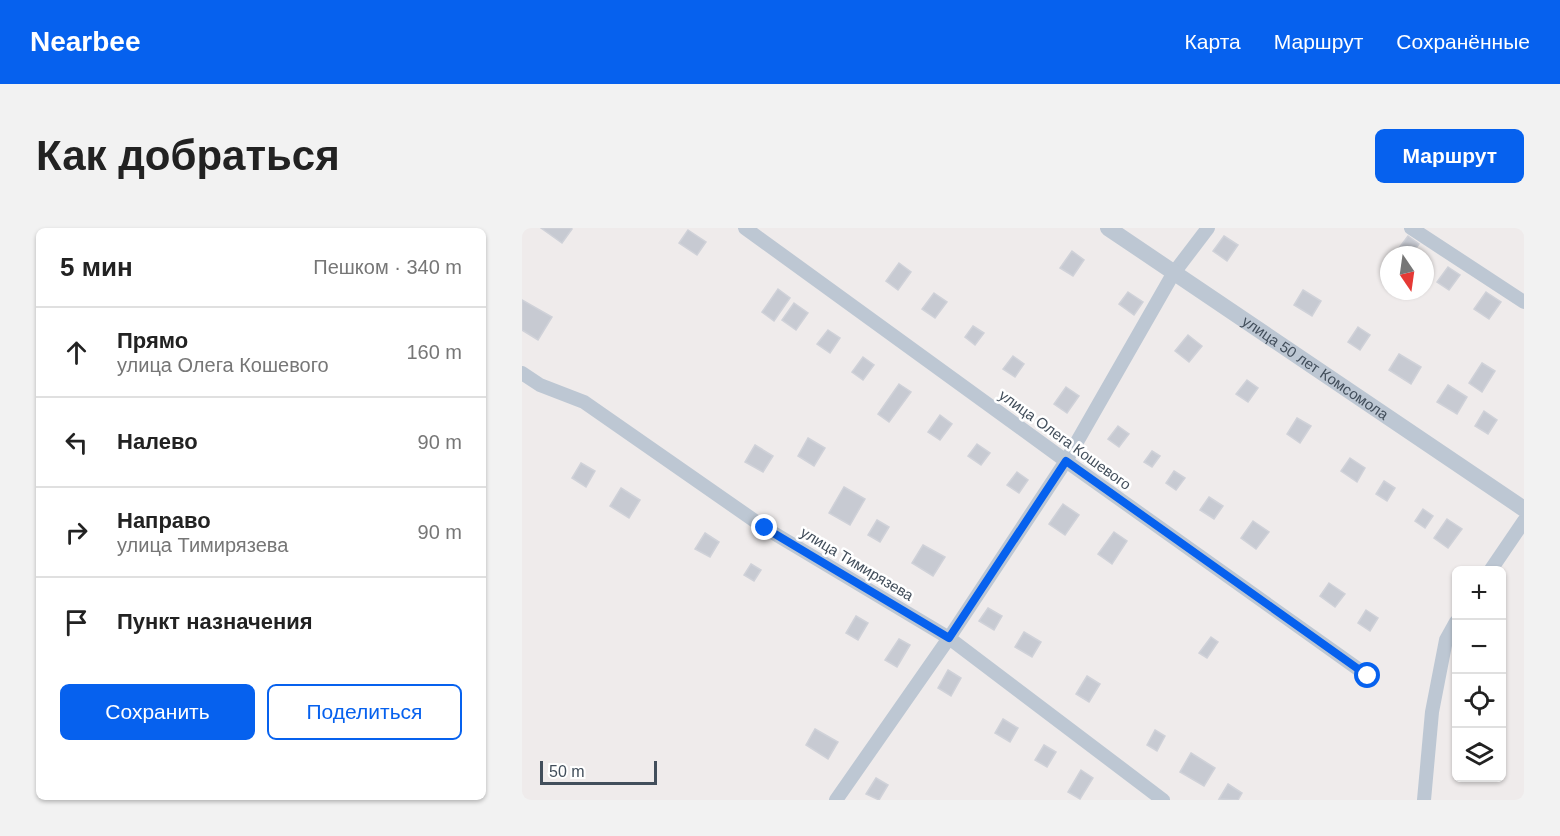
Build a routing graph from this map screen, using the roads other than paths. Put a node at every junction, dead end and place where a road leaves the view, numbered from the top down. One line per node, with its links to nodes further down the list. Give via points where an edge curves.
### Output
1 (745, 228): 8 (street, улица Олега Кошевого)
2 (1108, 228): 5 (street, улица 50 лет Комсомола)
3 (1208, 228): 5 (street)
4 (1411, 228): 6 (street)
5 (1173, 274): 8 (street); 9 (street, улица 50 лет Комсомола)
6 (1524, 302)
7 (522, 373): 13 (street, улица Тимирязева, via 540,385 584,402 765,528)
8 (1066, 461): 13 (street); 14 (street, улица Олега Кошевого)
9 (1524, 509)
10 (1524, 521): 11 (street)
11 (1493, 566)
12 (1452, 629): 17 (street, via 1446,640 1432,712)
13 (949, 638): 15 (street); 16 (street, улица Тимирязева)
14 (1368, 676)
15 (836, 800)
16 (1164, 800)
17 (1424, 800)

